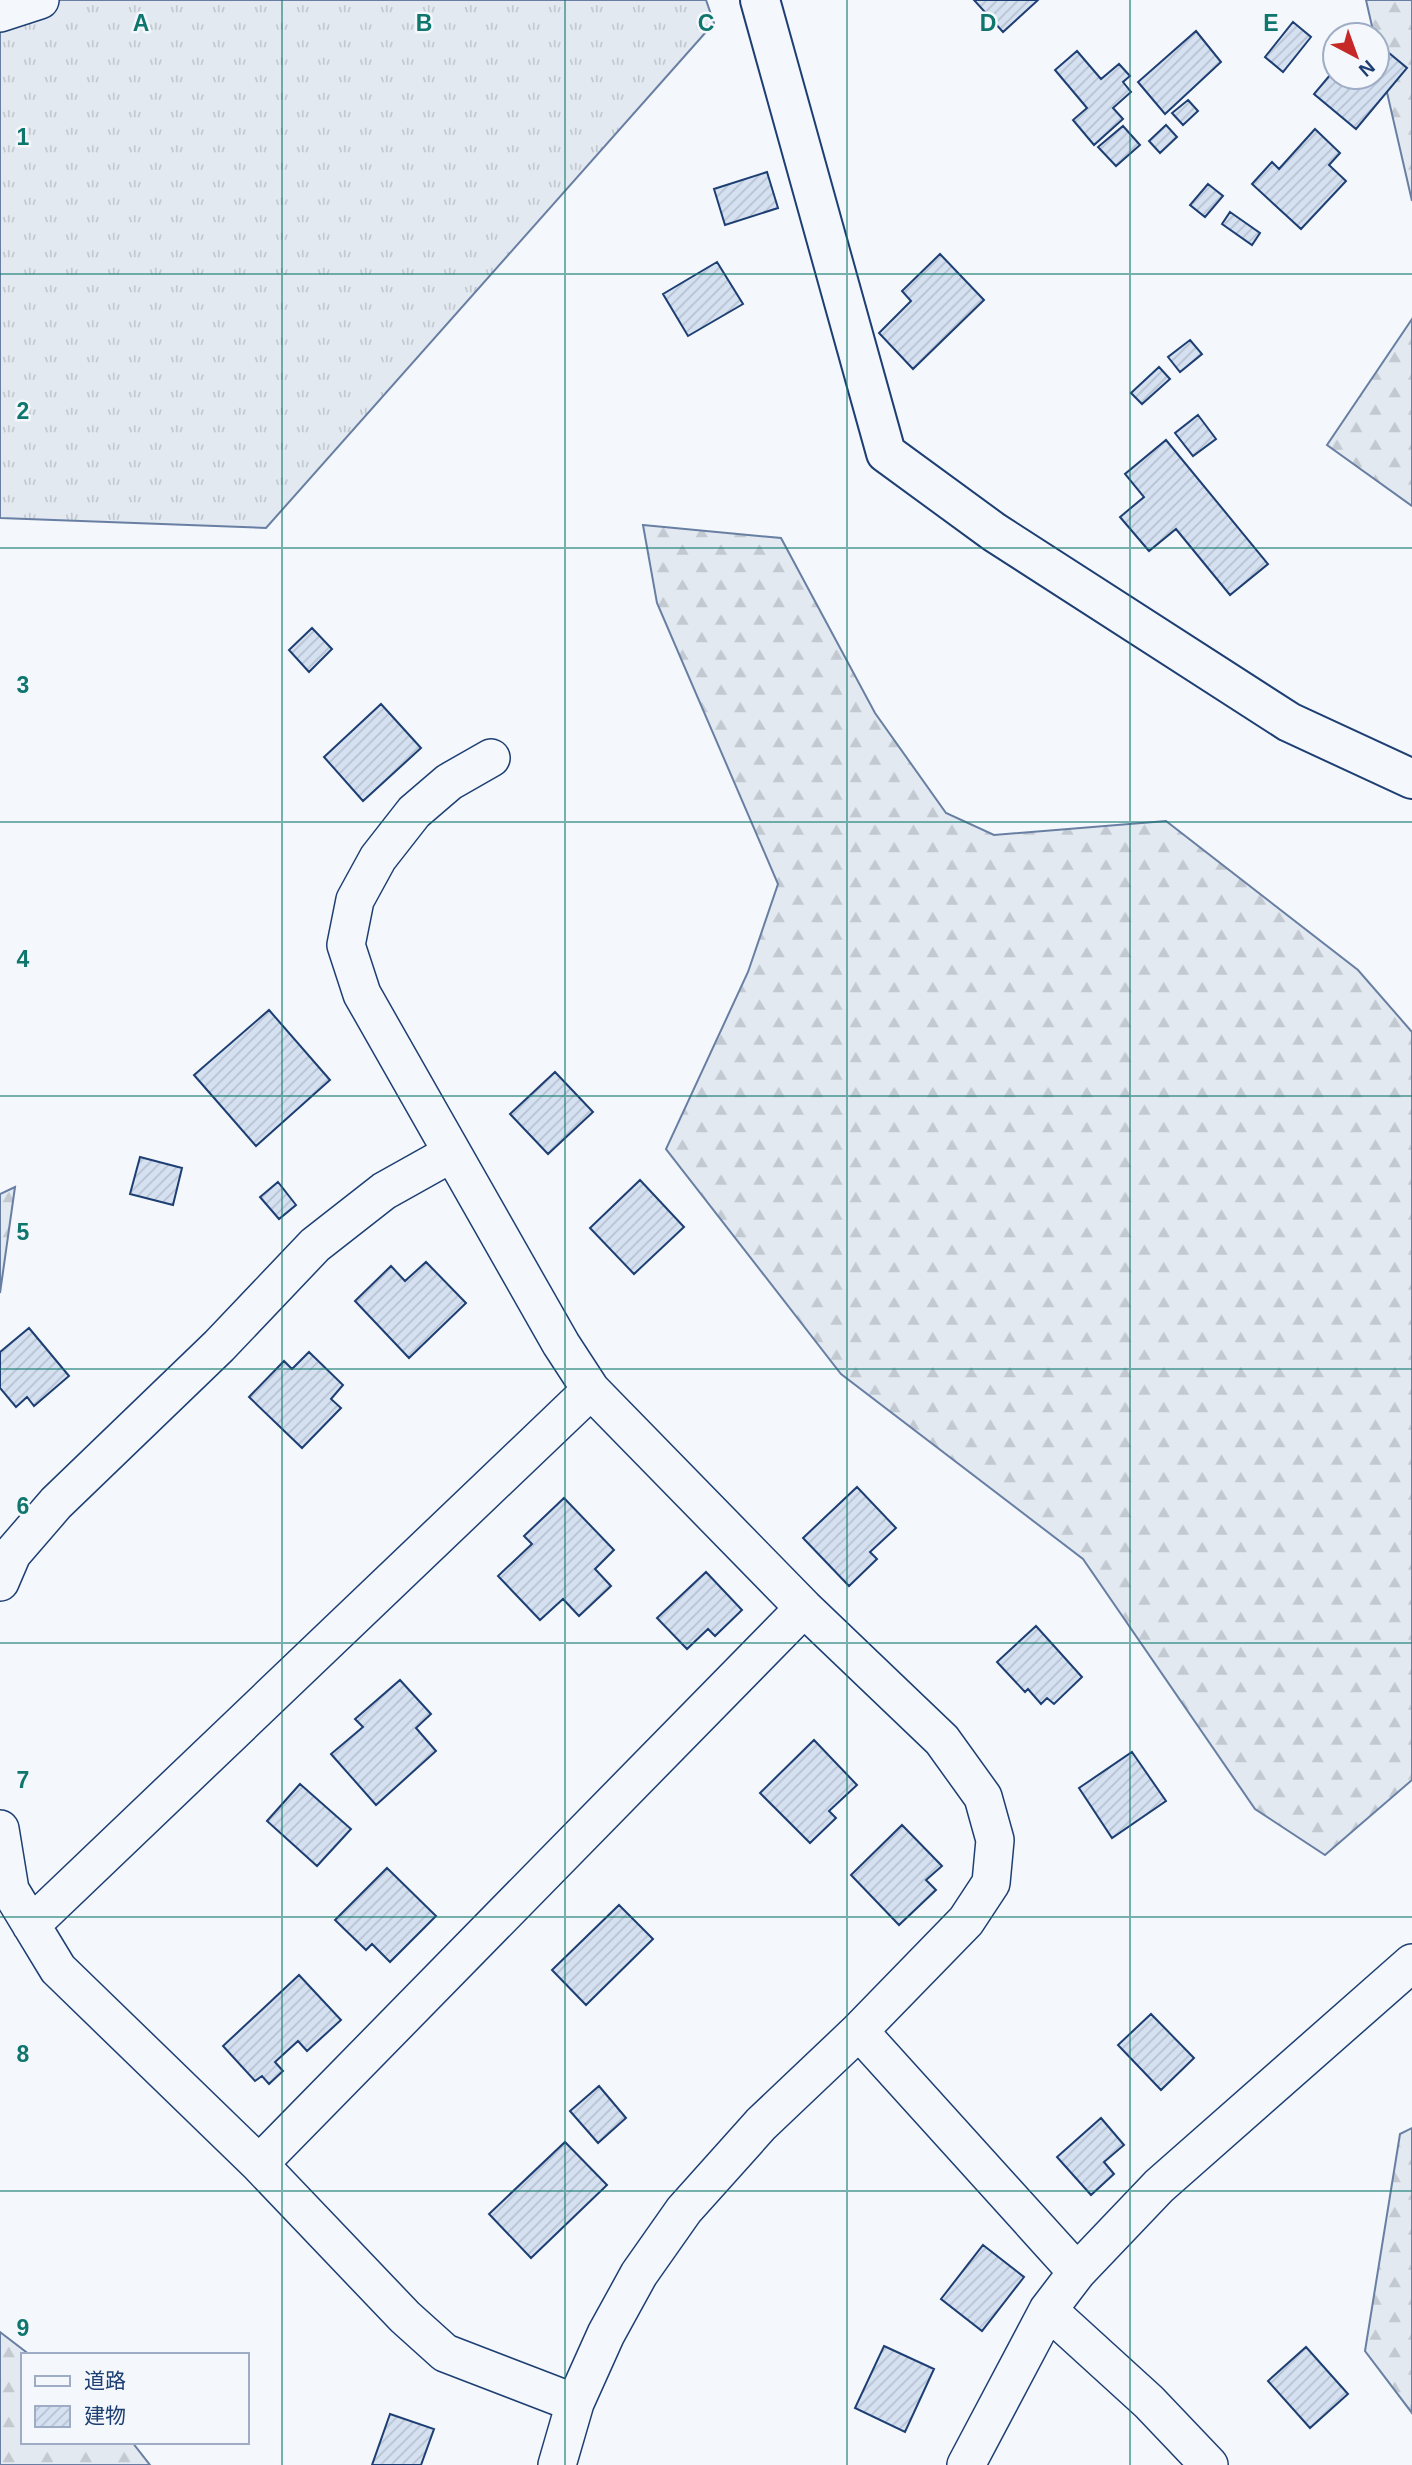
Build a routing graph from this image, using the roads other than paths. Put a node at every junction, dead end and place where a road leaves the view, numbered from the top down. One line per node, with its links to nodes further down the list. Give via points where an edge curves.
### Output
1 (40, 0): 3 (street)
2 (760, 0): 5 (street, via 886,453 994,532 1289,722)
3 (0, 13)
4 (491, 758): 6 (street, via 449,782 414,812 378,858 355,900 346,946 362,994)
5 (1412, 779)
6 (453, 1153): 7 (street); 8 (street, via 384,1191 315,1245 56,1503 12,1554)
7 (592, 1390): 9 (street); 11 (street)
8 (0, 1582)
9 (804, 1608): 13 (street, via 942,1740 983,1797 995,1840 991,1883 966,1921); 14 (street)
10 (0, 1829): 11 (street, via 10,1890)
11 (31, 1925): 14 (street, via 58,1969)
12 (1412, 1963): 15 (street, via 1159,2186)
13 (859, 2031): 15 (street); 17 (street, via 761,2124 684,2210 639,2274)
14 (259, 2164): 17 (street, via 445,2353)
15 (1077, 2272): 16 (street)
16 (1048, 2310): 19 (street); 20 (street, via 1149,2402)
17 (575, 2403): 18 (street)
18 (557, 2465)
19 (966, 2465)
20 (1209, 2465)

